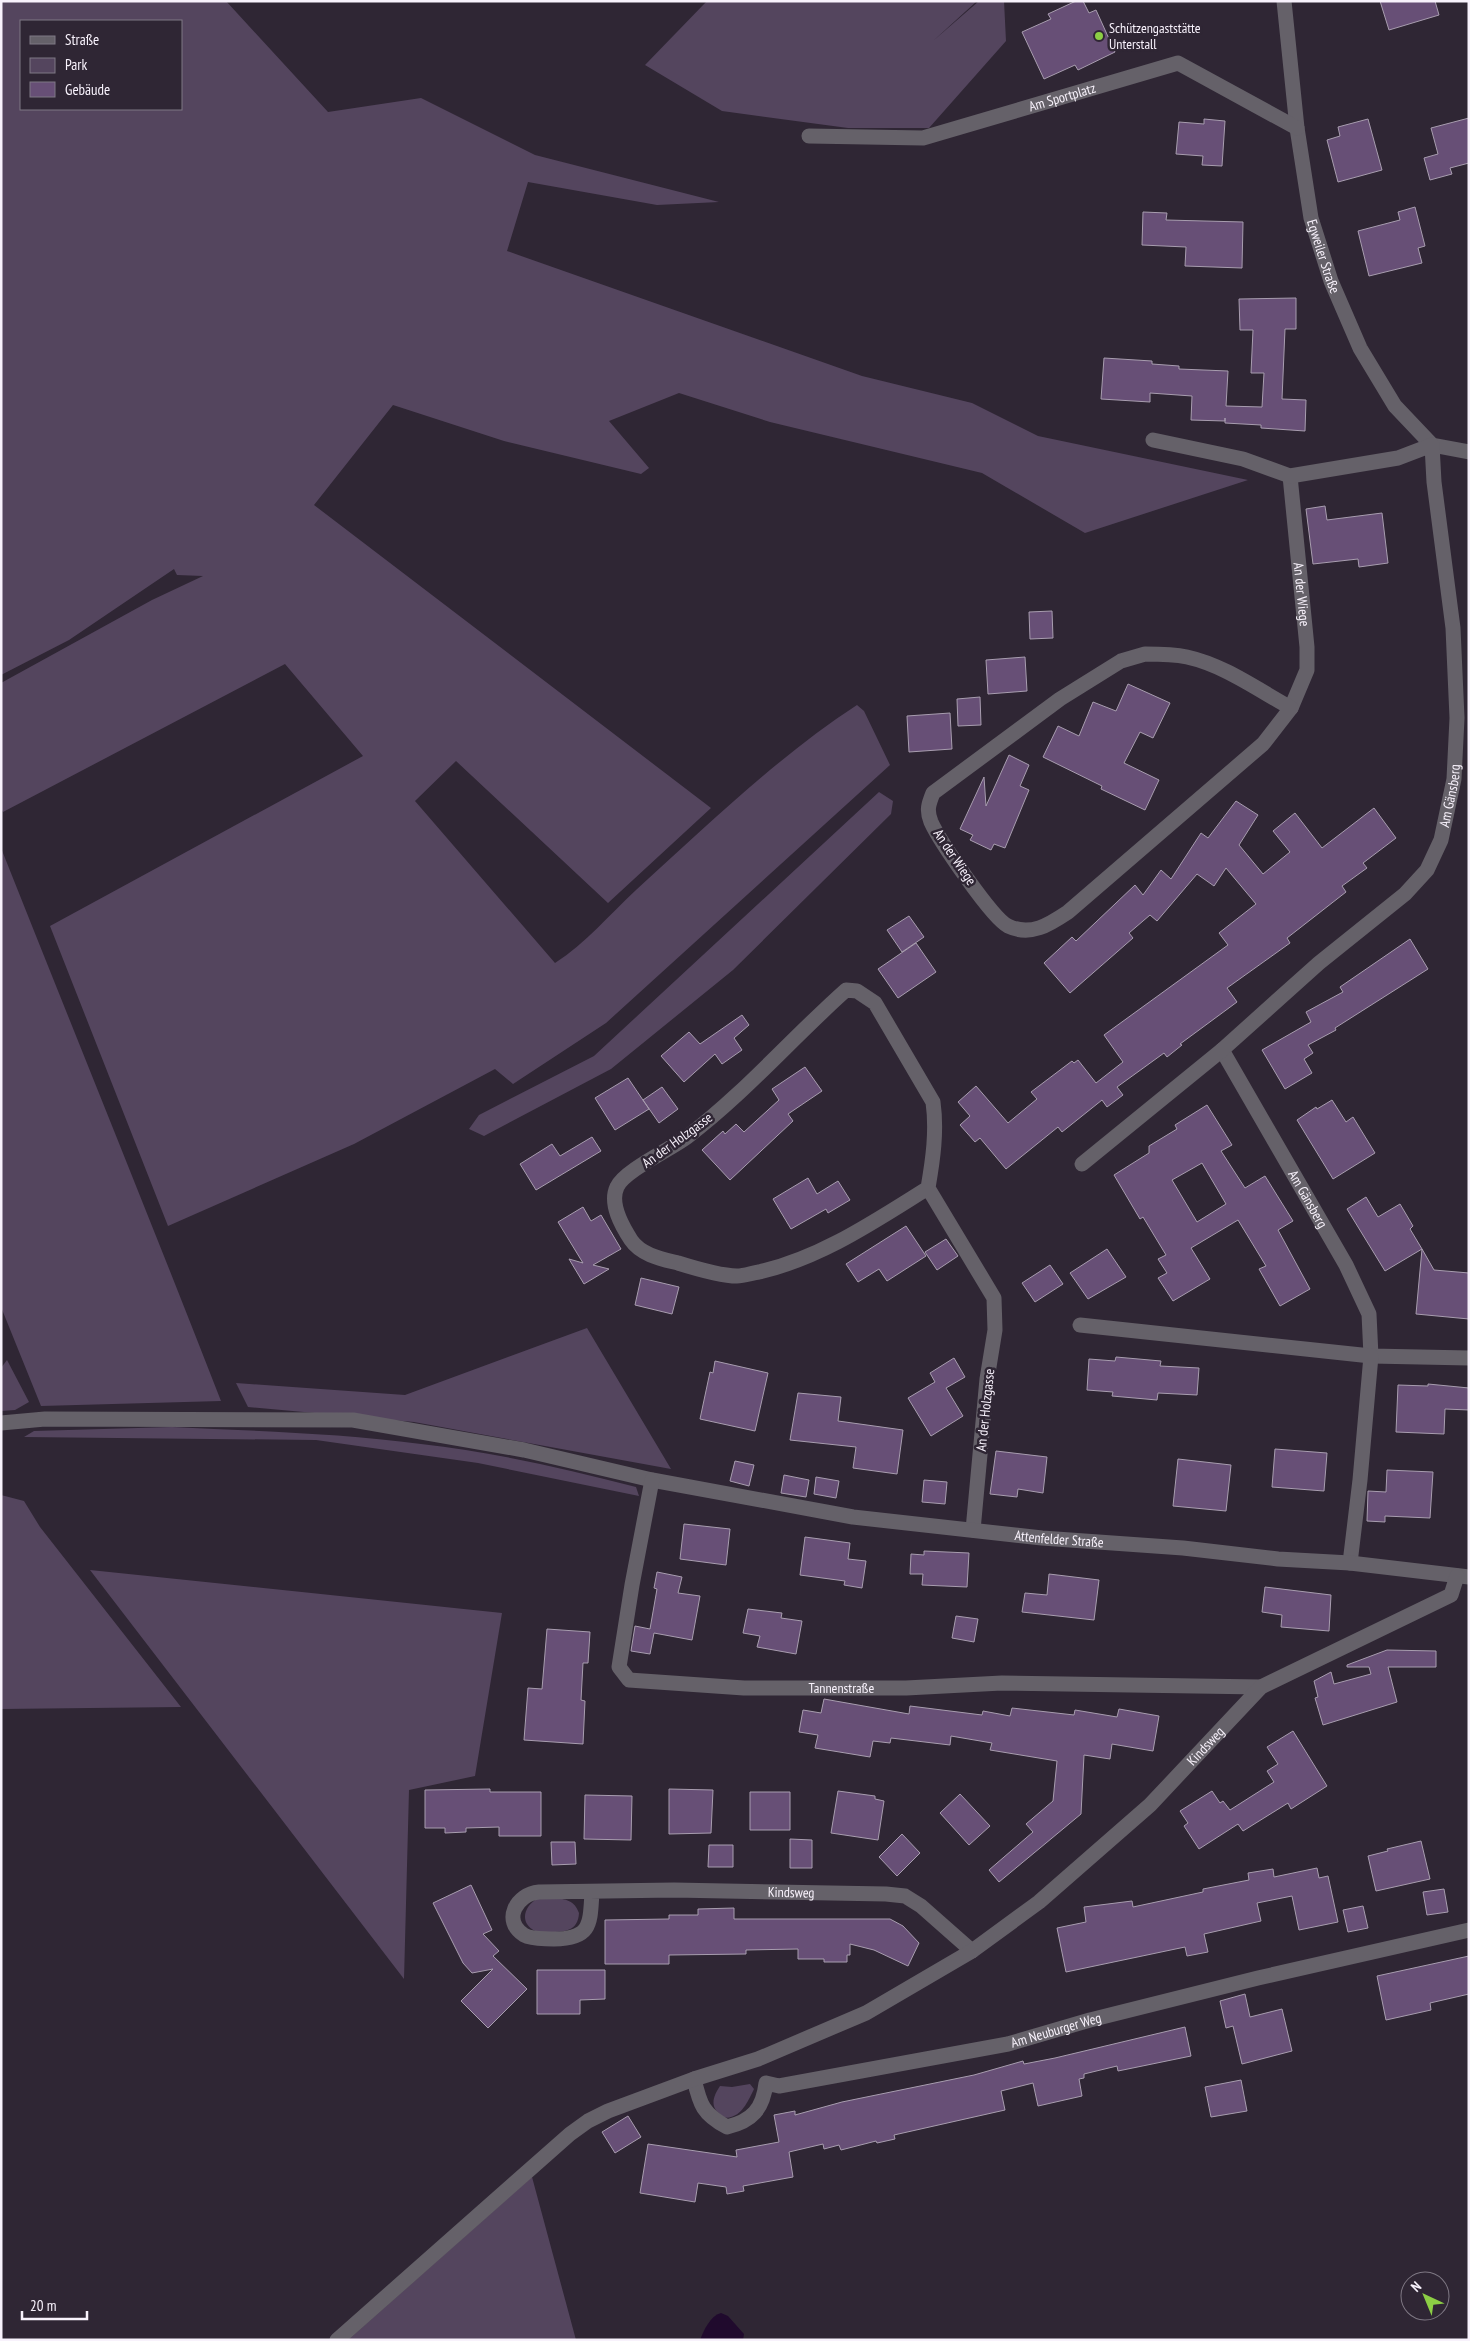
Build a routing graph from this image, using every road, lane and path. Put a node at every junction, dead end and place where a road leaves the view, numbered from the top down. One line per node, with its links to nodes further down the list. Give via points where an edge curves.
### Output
1 (1284, 1): 2 (street, Egweiler Straße)
2 (1297, 128): 3 (street, Am Sportplatz, via 1178,62 923,138); 5 (street, Egweiler Straße, via 1311,218 1331,281 1360,348 1395,406)
3 (809, 136)
4 (1153, 440): 7 (street, via 1243,459)
5 (1432, 445): 6 (street); 7 (street, via 1398,458); 9 (street, Am Gänsberg, via 1453,628 1457,718 1454,780 1441,840 1427,870 1405,894 1319,963)
6 (1469, 452)
7 (1290, 476): 8 (street, An der Wiege, via 1307,647 1306,670)
8 (1291, 708): 8 (street, An der Wiege, via 1219,668 1187,657 1145,654 1121,661 1060,699 933,792 928,807 931,822 996,915 1008,926 1027,931 1045,928 1068,912 1264,744)
9 (1222, 1050): 10 (street, Am Gänsberg); 13 (street, Am Gänsberg, via 1346,1265 1368,1314)
10 (1082, 1164)
11 (928, 1188): 11 (street, An der Holzgasse, via 934,1153 933,1102 875,1003 857,991 846,990 730,1101 687,1137 625,1176 616,1187 614,1199 625,1230 634,1243 651,1256 737,1276 784,1266 856,1233); 17 (street, An der Holzgasse, via 994,1298 995,1330 987,1379)
12 (1080, 1325): 13 (street)
13 (1371, 1356): 14 (street); 18 (street, Am Gänsberg)
14 (1469, 1358)
15 (1, 1423): 16 (street, Attenfelder Straße, via 45,1419 354,1420 524,1450)
16 (652, 1480): 17 (street, Attenfelder Straße, via 852,1517); 20 (street, Tannenstraße, via 619,1667 629,1680 744,1688 906,1688 1002,1683)
17 (973, 1530): 18 (street, Attenfelder Straße)
18 (1350, 1563): 19 (street, Attenfelder Straße)
19 (1463, 1577): 20 (street, Kindsweg, via 1451,1595)
20 (1261, 1687): 23 (street, Kindsweg, via 1150,1805 1039,1902)
21 (592, 1892): 21 (street, Kindsweg, via 590,1920 582,1934 576,1937 531,1938 515,1924 518,1902 531,1893); 23 (street, Kindsweg, via 684,1890 905,1896)
22 (1469, 1930): 26 (street, Am Neuburger Weg, via 1266,1976 1008,2044 779,2086)
23 (972, 1951): 24 (street, Kindsweg, via 866,2014)
24 (758, 2059): 25 (street, Kindsweg); 26 (street)
25 (694, 2079): 26 (street, via 700,2105 712,2119 727,2127 744,2123 758,2110); 27 (street, Kindsweg, via 588,2121)
26 (766, 2083)
27 (337, 2340)

